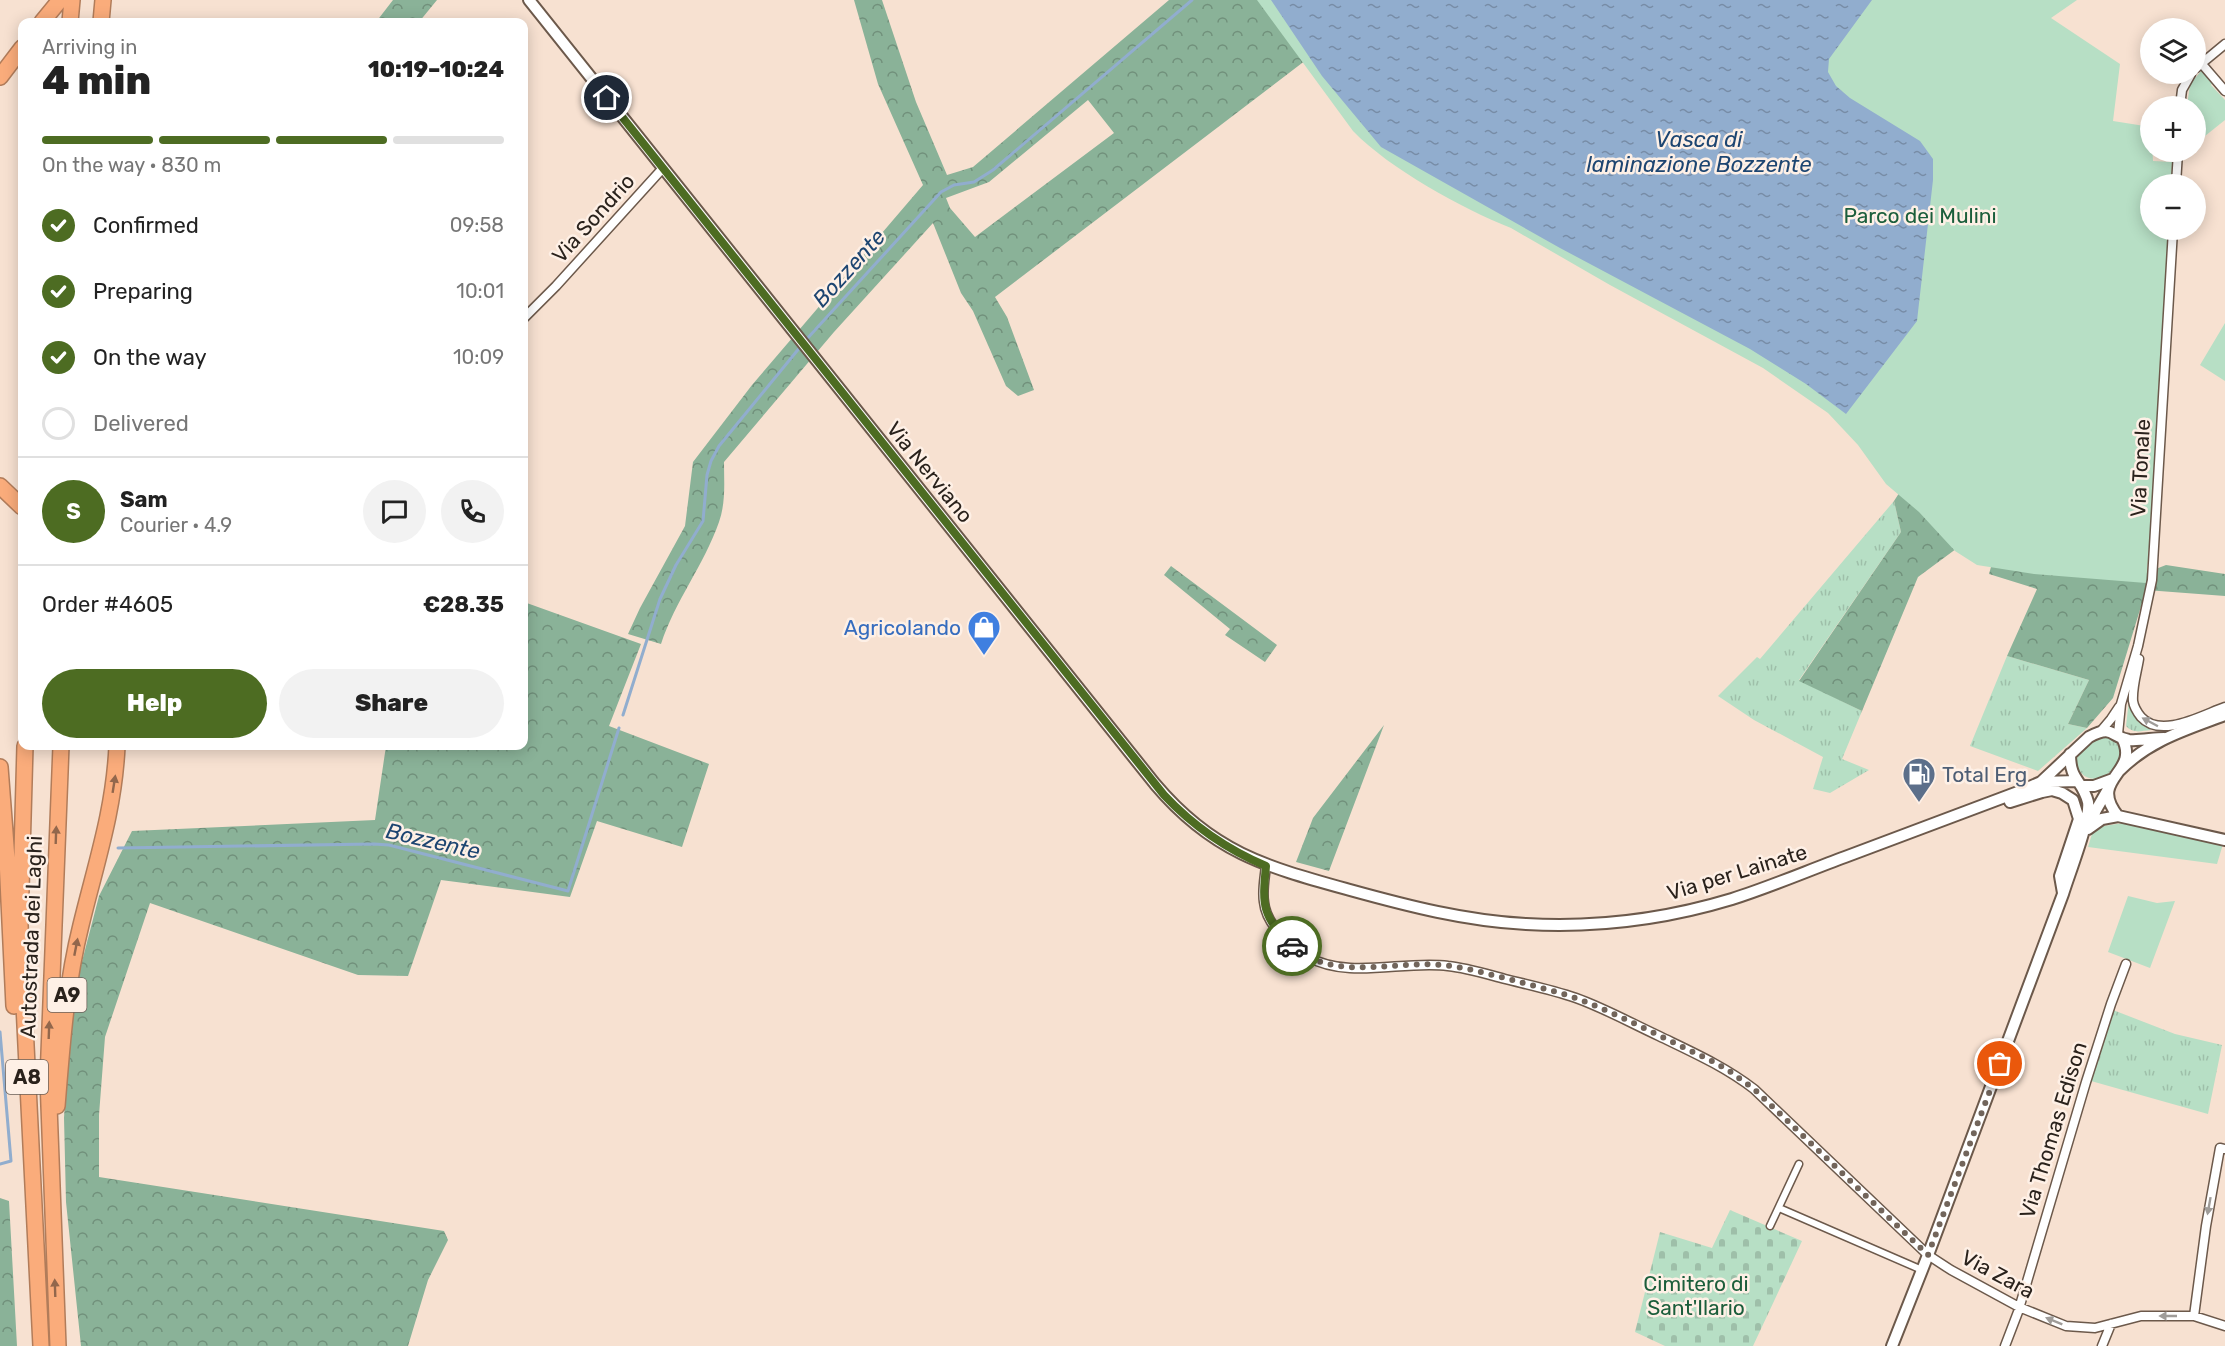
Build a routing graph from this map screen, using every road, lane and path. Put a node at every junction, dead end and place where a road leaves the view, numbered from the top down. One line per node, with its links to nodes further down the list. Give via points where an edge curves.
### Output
1 (60, 0): 5 (highway)
2 (72, 0): 6 (highway)
3 (103, 0): 7 (highway)
4 (529, 0): 14 (street, Via Nerviano)
5 (45, 18)
6 (70, 18)
7 (101, 18)
8 (2225, 44): 10 (street)
9 (18, 53): 12 (highway)
10 (2206, 60)
11 (2206, 73): 13 (street)
12 (0, 77)
13 (2225, 91)
14 (663, 168): 16 (street, Via Sondrio); 41 (street, Via Nerviano, via 1164,795 1211,836)
15 (2172, 240): 19 (street, Via Tonale, via 2152,580)
16 (528, 314)
17 (0, 486): 18 (highway)
18 (18, 503)
19 (2138, 646): 20 (street, Via Tonale); 21 (street, one-way to 19, via 2178,724 2159,727 2143,720 2133,701)
20 (2121, 704): 23 (street); 24 (street)
21 (2225, 707)
22 (2225, 715): 25 (street)
23 (2100, 732): 24 (street); 29 (street)
24 (2120, 736): 25 (street, via 2134,740); 31 (street, via 2127,757)
25 (2164, 738): 31 (street, via 2130,759)
26 (25, 750): 56 (highway, Autostrada dei Laghi / A8, via 20,925)
27 (61, 750): 47 (highway, Autostrada dei Laghi / A8, one-way to 27, via 48,1079)
28 (117, 750): 47 (highway, A9, one-way to 28, via 67,993 108,822)
29 (2070, 754): 32 (street, Via per Lainate); 33 (street, via 2070,769)
30 (0, 767): 56 (highway, via 33,1310)
31 (2116, 775): 33 (street, via 2094,786); 34 (street)
32 (2041, 782): 33 (street, Via per Lainate); 37 (street, Via per Lainate)
33 (2080, 783): 35 (street)
34 (2107, 791): 35 (street); 36 (street)
35 (2092, 807): 36 (street); 38 (street); 39 (street)
36 (2114, 817): 38 (street, via 2102,819); 40 (street)
37 (1940, 822): 42 (street, Via per Lainate, via 1730,899 1620,922 1545,925 1490,921 1416,908); 43 (street, via 1953,822 2042,792 2062,793 2073,800 2079,819 2060,876)
38 (2088, 829): 39 (street)
39 (2080, 840): 43 (street)
40 (2225, 840)
41 (1266, 866): 42 (street, Via Nerviano); 50 (street, Via Zara, via 1264,902 1269,918 1293,946 1316,961 1349,968 1426,964 1475,971 1552,990 1585,1001 1728,1070 1754,1089)
42 (1326, 884)
43 (2063, 894): 50 (street)
44 (2126, 964): 52 (street, Via Thomas Edison, via 2089,1071)
45 (2222, 1149): 53 (street, one-way to 53, via 2206,1226)
46 (1799, 1164): 48 (street)
47 (51, 1172): 57 (highway, Autostrada dei Laghi / A8, one-way to 47)
48 (1779, 1208): 49 (street); 51 (street)
49 (1770, 1226)
50 (1928, 1255): 51 (street); 52 (street, Via Zara)
51 (1922, 1270): 58 (street)
52 (2019, 1307): 54 (street, Via Zara, one-way to 52, via 2095,1328 2067,1326); 59 (street, Via Thomas Edison)
53 (2194, 1316): 54 (street, Via Zara, one-way to 54, via 2141,1316); 55 (street, Via Zara)
54 (2111, 1324): 60 (street)
55 (2225, 1326)
56 (41, 1346)
57 (58, 1346)
58 (1892, 1346)
59 (2005, 1346)
60 (2102, 1346)

